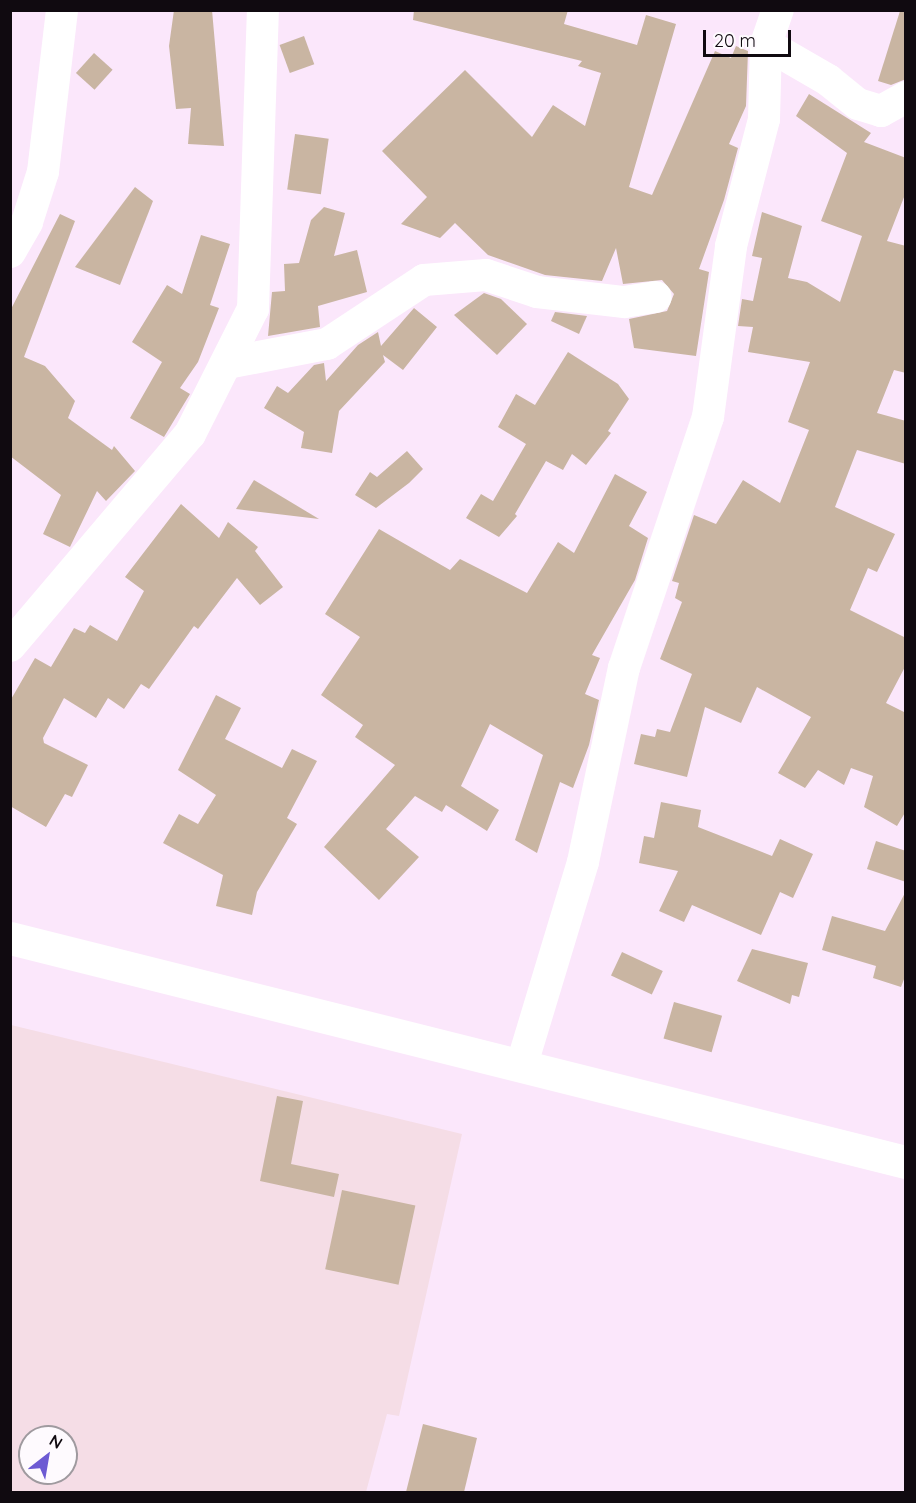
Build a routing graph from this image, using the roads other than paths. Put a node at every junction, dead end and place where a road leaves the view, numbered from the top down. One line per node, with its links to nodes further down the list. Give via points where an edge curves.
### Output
1 (62, 10): 6 (street, via 43,172 27,222)
2 (263, 10): 8 (street, via 253,309)
3 (778, 10): 4 (street)
4 (766, 44): 5 (street, via 828,80 858,104); 11 (street, via 764,119 731,246 708,417 624,668 583,862)
5 (897, 112)
6 (10, 252)
7 (656, 297): 8 (street, via 624,302 537,292 486,275 424,280 327,344)
8 (227, 363): 9 (street, via 190,434)
9 (10, 646)
10 (10, 938): 11 (main road)
11 (522, 1064): 12 (main road)
12 (906, 1162)

